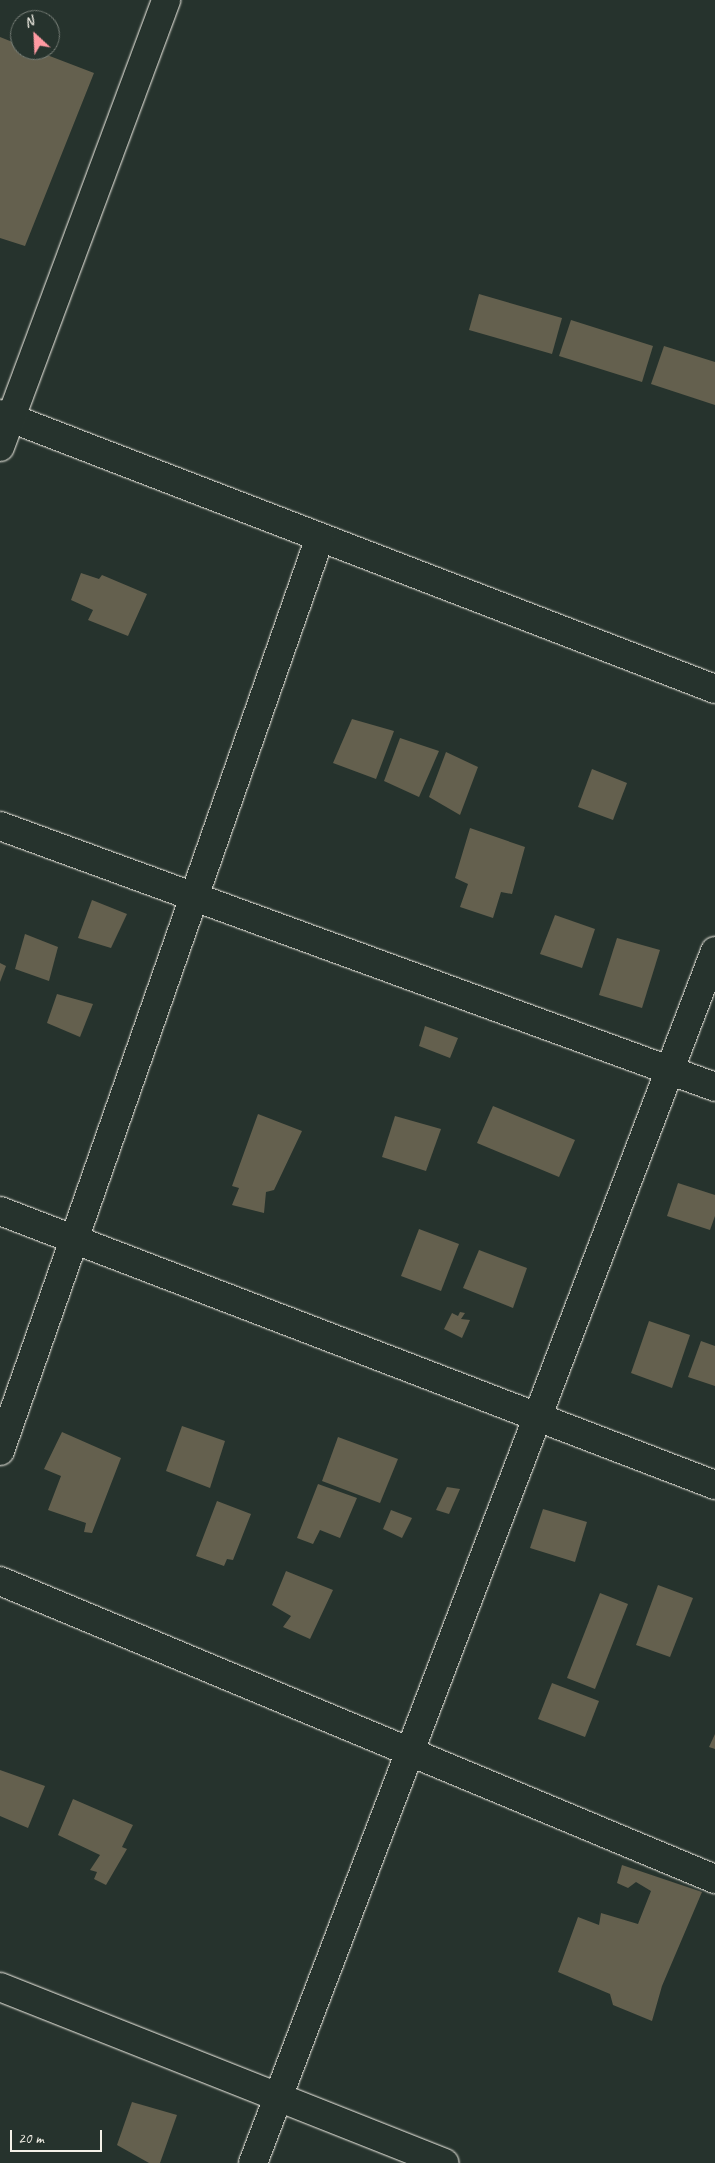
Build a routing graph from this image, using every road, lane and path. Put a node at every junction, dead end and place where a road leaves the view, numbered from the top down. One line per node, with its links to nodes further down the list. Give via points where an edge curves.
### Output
1 (166, 0): 2 (street)
2 (5, 416): 3 (street); 4 (street)
3 (0, 447)
4 (320, 537): 5 (street); 7 (street)
5 (715, 689)
6 (0, 826): 7 (street)
7 (194, 896): 9 (street); 12 (street)
8 (715, 951): 9 (street)
9 (671, 1070): 10 (street); 13 (street)
10 (715, 1087)
11 (0, 1211): 12 (street)
12 (74, 1239): 13 (street); 14 (street)
13 (538, 1417): 15 (street); 17 (street)
14 (0, 1451)
15 (715, 1484)
16 (0, 1581): 17 (street)
17 (411, 1752): 18 (street); 20 (street)
18 (715, 1880)
19 (0, 1987): 20 (street)
20 (279, 2097): 21 (street); 22 (street)
21 (252, 2163)
22 (444, 2163)

